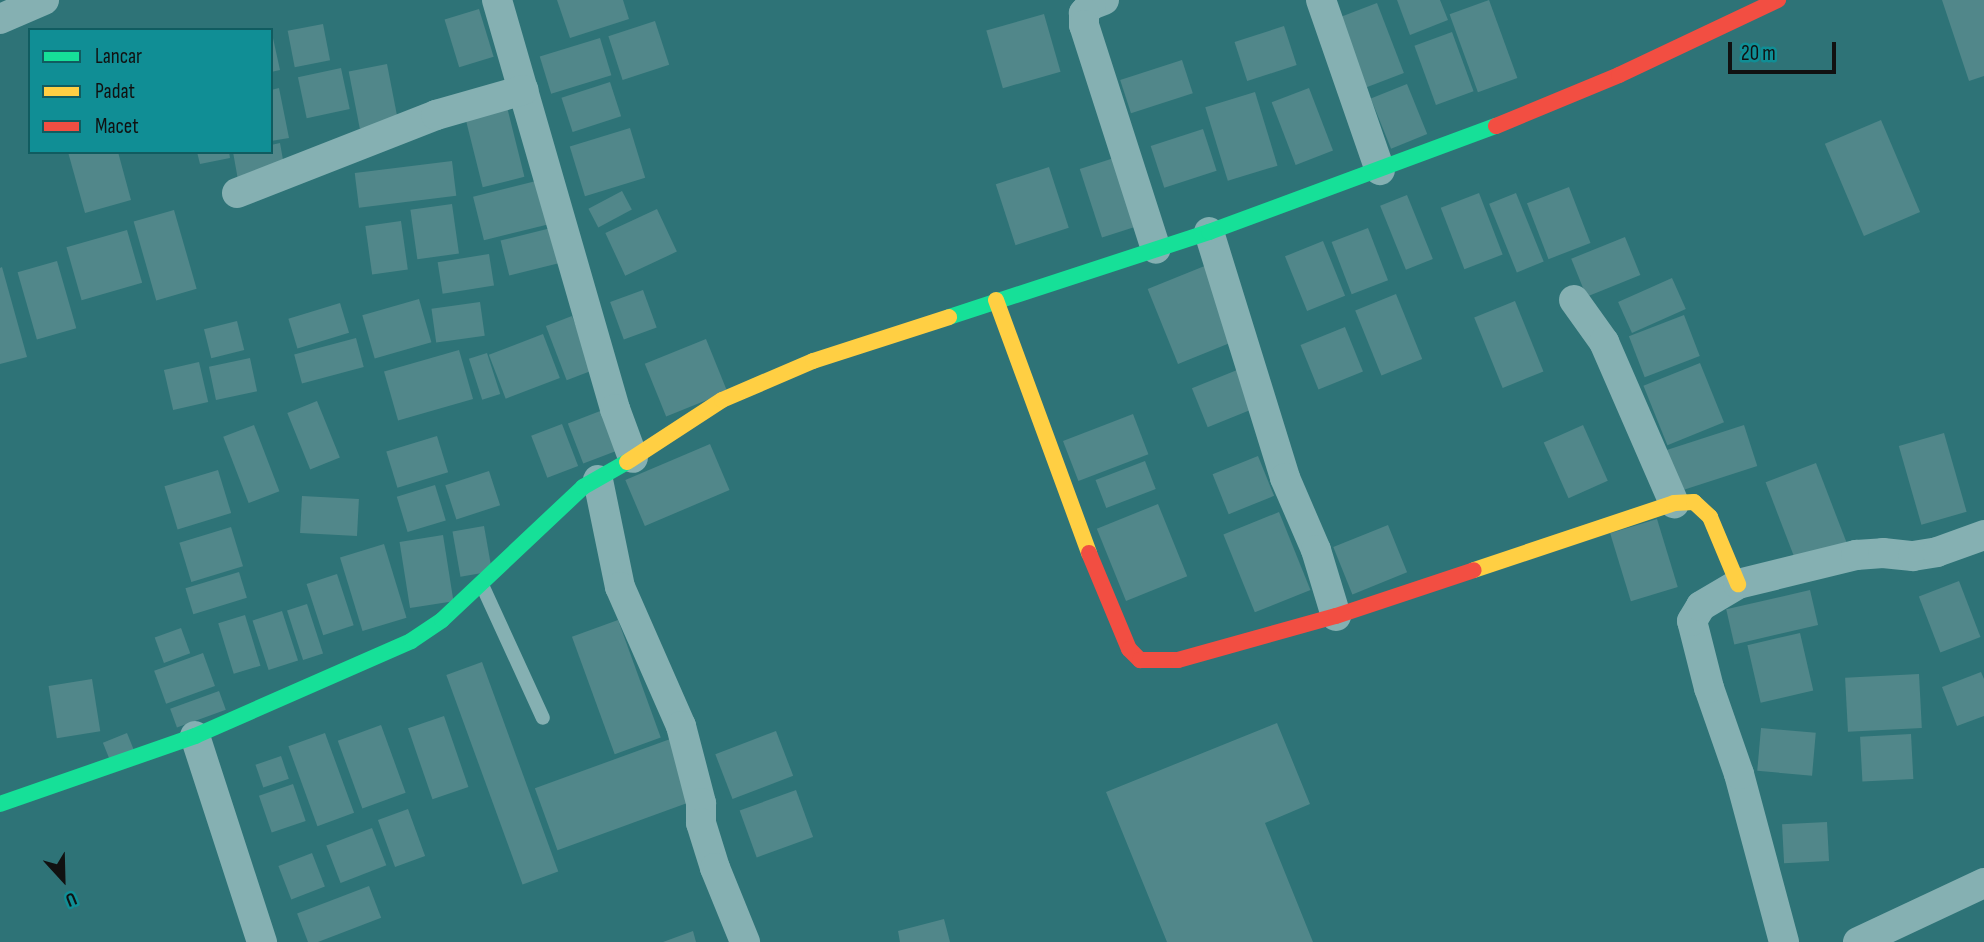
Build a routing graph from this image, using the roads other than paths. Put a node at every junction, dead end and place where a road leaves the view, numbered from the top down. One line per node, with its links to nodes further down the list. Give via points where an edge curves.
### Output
1 (44, 0): 6 (street)
2 (497, 0): 7 (street)
3 (1104, 0): 11 (street, via 1090,5 1084,25)
4 (1321, 0): 8 (street)
5 (1778, 0): 8 (street, via 1619,75)
6 (0, 19)
7 (523, 90): 9 (street, via 436,115); 14 (street, via 615,410)
8 (1380, 170): 10 (street)
9 (237, 193)
10 (1209, 232): 11 (street); 20 (street, via 1285,478 1316,550)
11 (1156, 249): 12 (street)
12 (996, 300): 14 (street, via 813,361 722,400); 20 (street, via 1097,574 1129,649 1140,660 1178,660)
13 (1574, 300): 16 (street, via 1604,342)
14 (634, 458): 15 (street)
15 (598, 480): 18 (street, via 583,487); 26 (street, via 620,587 681,726 705,835)
16 (1674, 503): 19 (street, via 1694,502 1710,516); 20 (street)
17 (1984, 535): 19 (street, via 1937,552 1856,555)
18 (482, 583): 21 (lane); 22 (street, via 411,641)
19 (1738, 584): 27 (street, via 1701,606 1692,621)
20 (1336, 616)
21 (543, 718)
22 (195, 736): 23 (street); 25 (street)
23 (0, 804)
24 (1984, 883): 28 (street)
25 (262, 942)
26 (745, 942)
27 (1784, 942)
28 (1858, 942)

